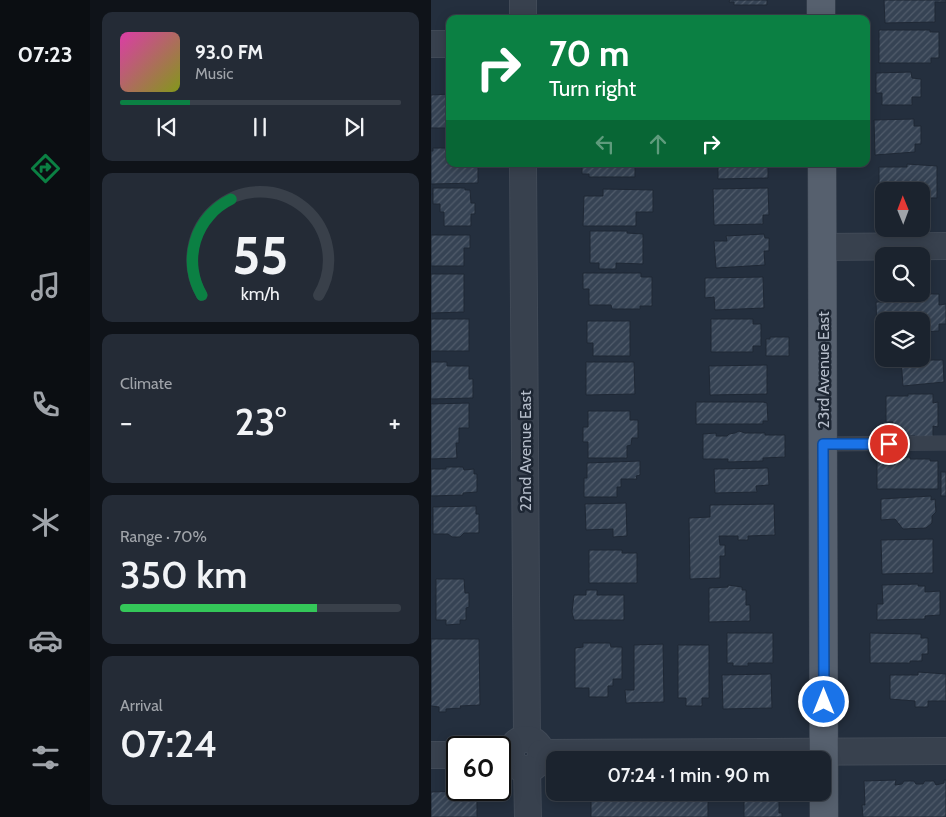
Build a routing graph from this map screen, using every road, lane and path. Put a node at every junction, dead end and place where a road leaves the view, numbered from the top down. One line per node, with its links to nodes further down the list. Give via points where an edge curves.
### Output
1 (523, 0): 3 (street)
2 (821, 0): 4 (main road)
3 (523, 15)
4 (821, 15)
5 (431, 44): 6 (street)
6 (446, 44)
7 (523, 167): 16 (street, 22nd Avenue East)
8 (822, 167): 10 (main road, 23rd Avenue East)
9 (946, 246): 10 (street)
10 (822, 247): 12 (main road, 23rd Avenue East)
11 (946, 443): 12 (lane)
12 (823, 444): 13 (main road, 23rd Avenue East)
13 (824, 751)
14 (831, 751): 15 (street)
15 (946, 751)
16 (521, 753): 17 (street); 21 (street, 22nd Avenue East)
17 (546, 753)
18 (446, 754): 19 (street)
19 (431, 755)
20 (824, 801): 22 (main road, 23rd Avenue East)
21 (527, 817)
22 (824, 817)

